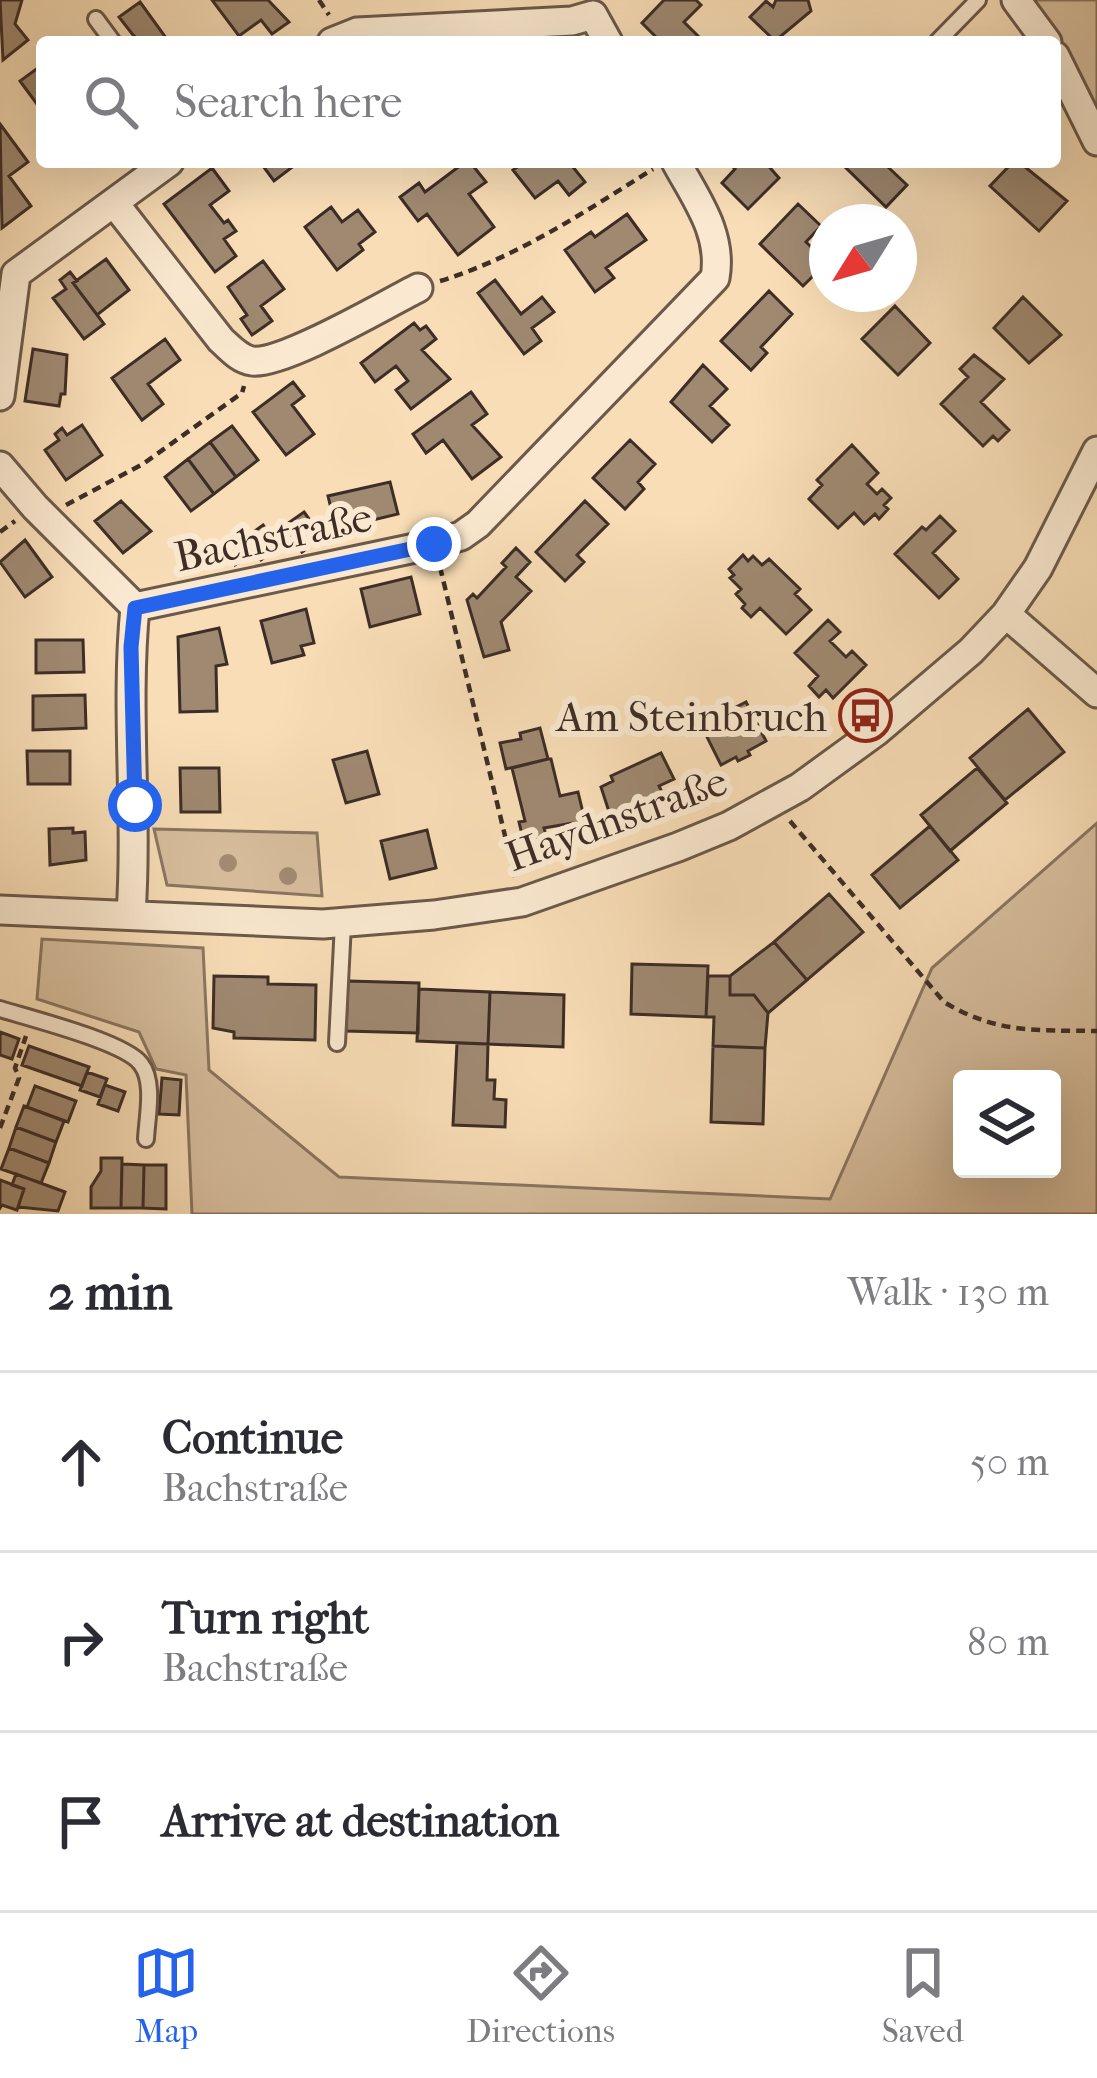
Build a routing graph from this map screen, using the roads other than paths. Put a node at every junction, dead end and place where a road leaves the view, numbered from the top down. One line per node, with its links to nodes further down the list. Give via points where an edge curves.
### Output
1 (978, 0): 7 (lane)
2 (1016, 0): 8 (street)
3 (598, 8): 6 (street, via 572,21)
4 (96, 19): 5 (lane)
5 (109, 36)
6 (347, 36)
7 (943, 36)
8 (1043, 36)
9 (1061, 68): 10 (street)
10 (1097, 142)
11 (162, 168): 13 (street)
12 (679, 168): 19 (street, Bachstraße, via 712,231 715,278 478,524 434,544)
13 (115, 204): 14 (street); 15 (street, via 221,340 253,361 289,352)
14 (8, 268): 16 (street)
15 (418, 288)
16 (0, 396)
17 (1097, 451): 20 (street, Haydnstraße)
18 (0, 466): 19 (street)
19 (135, 608): 23 (street, Bachstraße)
20 (1006, 614): 21 (street); 24 (street, Haydnstraße, via 877,731 773,802 677,847 522,902)
21 (1097, 693)
22 (0, 910): 23 (street, Haydnstraße)
23 (131, 914): 24 (street, Haydnstraße)
24 (343, 923): 26 (lane)
25 (0, 1009): 27 (lane, via 125,1050 143,1065)
26 (337, 1043)
27 (146, 1138)

